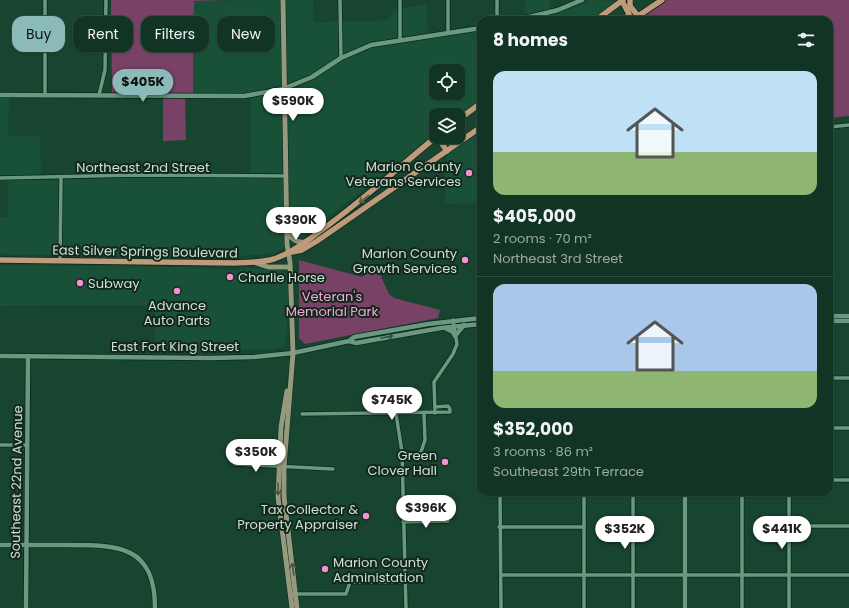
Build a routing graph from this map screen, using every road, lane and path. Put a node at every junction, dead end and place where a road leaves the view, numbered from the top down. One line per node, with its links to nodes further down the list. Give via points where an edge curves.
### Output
1 (45, 0): 23 (street)
2 (106, 0): 24 (street, via 105,70)
3 (283, 0): 21 (main road)
4 (340, 0): 20 (street)
5 (400, 0): 19 (street)
6 (448, 0): 18 (street)
7 (497, 0): 12 (street)
8 (582, 0): 13 (street)
9 (622, 0): 14 (main road); 15 (main road)
10 (630, 0): 16 (main road, via 630,6)
11 (662, 0): 16 (main road)
12 (497, 16)
13 (533, 16)
14 (601, 16)
15 (628, 16)
16 (638, 16)
17 (477, 29): 18 (street)
18 (448, 33): 19 (street)
19 (400, 40): 20 (street, via 371,45)
20 (341, 58): 21 (street, via 312,77)
21 (283, 89): 24 (street, via 244,96); 33 (main road)
22 (0, 95): 23 (street)
23 (45, 95): 24 (street)
24 (99, 95)
25 (477, 106): 26 (main road)
26 (465, 115)
27 (849, 125): 28 (street)
28 (833, 127)
29 (477, 130): 32 (main road, East Silver Springs Boulevard)
30 (429, 143): 37 (main road, East Silver Springs Boulevard, one-way to 37, via 370,194)
31 (442, 144): 32 (main road)
32 (447, 151): 38 (main road, East Silver Springs Boulevard, via 302,250)
33 (285, 176): 35 (street, Northeast 2nd Street, via 137,175); 36 (main road)
34 (0, 178): 35 (street, Northeast 2nd Street)
35 (61, 178): 40 (street)
36 (287, 231): 37 (main road, via 292,239); 38 (main road)
37 (305, 242): 38 (main road, East Silver Springs Boulevard)
38 (288, 253): 41 (main road, East Silver Springs Boulevard); 42 (main road)
39 (0, 260): 40 (main road, East Silver Springs Boulevard)
40 (60, 261): 41 (main road, East Silver Springs Boulevard)
41 (256, 263): 42 (main road, via 268,267)
42 (290, 268): 55 (main road)
43 (833, 316): 44 (street)
44 (849, 316)
45 (477, 318): 46 (street, East Fort King Street)
46 (453, 320): 51 (street); 54 (street, East Fort King Street, via 354,337)
47 (833, 321): 48 (street)
48 (849, 321)
49 (477, 324): 50 (street, East Fort King Street)
50 (464, 325): 51 (street, East Fort King Street); 53 (street)
51 (453, 326): 52 (street, East Fort King Street); 53 (street)
52 (441, 328): 53 (street, via 450,330); 54 (street, East Fort King Street, one-way to 52, via 356,343)
53 (455, 336): 60 (street, via 457,344 453,354 434,382)
54 (349, 341): 55 (street, East Fort King Street)
55 (293, 353): 57 (street, East Fort King Street, via 210,358); 71 (main road)
56 (0, 356): 57 (street, East Fort King Street)
57 (28, 356): 68 (street, Southeast 22nd Avenue)
58 (833, 378): 59 (street)
59 (849, 378)
60 (435, 407): 61 (street); 61 (street, via 448,406 450,412)
61 (435, 413): 64 (street)
62 (302, 414): 63 (street)
63 (396, 414): 64 (street); 69 (street)
64 (424, 414): 69 (street, via 426,440 421,452)
65 (833, 428): 66 (street)
66 (849, 428)
67 (0, 445): 68 (street)
68 (27, 445): 88 (street, Southeast 22nd Avenue)
69 (402, 452): 82 (street)
70 (235, 464): 71 (street)
71 (281, 467): 72 (street); 97 (main road)
72 (333, 469)
73 (833, 480): 74 (street)
74 (849, 480)
75 (500, 496): 85 (street)
76 (584, 496): 86 (street)
77 (633, 496): 91 (street)
78 (685, 496): 92 (street)
79 (742, 496): 93 (street)
80 (789, 496): 83 (street)
81 (448, 521): 82 (street)
82 (403, 522): 96 (street)
83 (790, 526): 84 (street); 94 (street)
84 (849, 526)
85 (499, 527): 86 (street); 89 (street)
86 (584, 527): 90 (street)
87 (0, 545): 88 (street)
88 (26, 545): 98 (street, Southeast 22nd Avenue); 99 (street, via 103,545 126,551 143,562 153,587)
89 (502, 575): 90 (street); 103 (street)
90 (584, 575): 91 (street); 104 (street)
91 (633, 575): 92 (street); 105 (street)
92 (685, 575): 93 (street); 106 (street)
93 (742, 575): 94 (street); 107 (street)
94 (790, 575): 95 (street); 108 (street)
95 (849, 575)
96 (406, 582): 97 (street, via 350,582 346,594); 102 (street)
97 (293, 594): 100 (main road); 101 (main road)
98 (26, 608)
99 (155, 608)
100 (292, 608)
101 (297, 608)
102 (406, 608)
103 (501, 608)
104 (584, 608)
105 (632, 608)
106 (685, 608)
107 (742, 608)
108 (789, 608)

